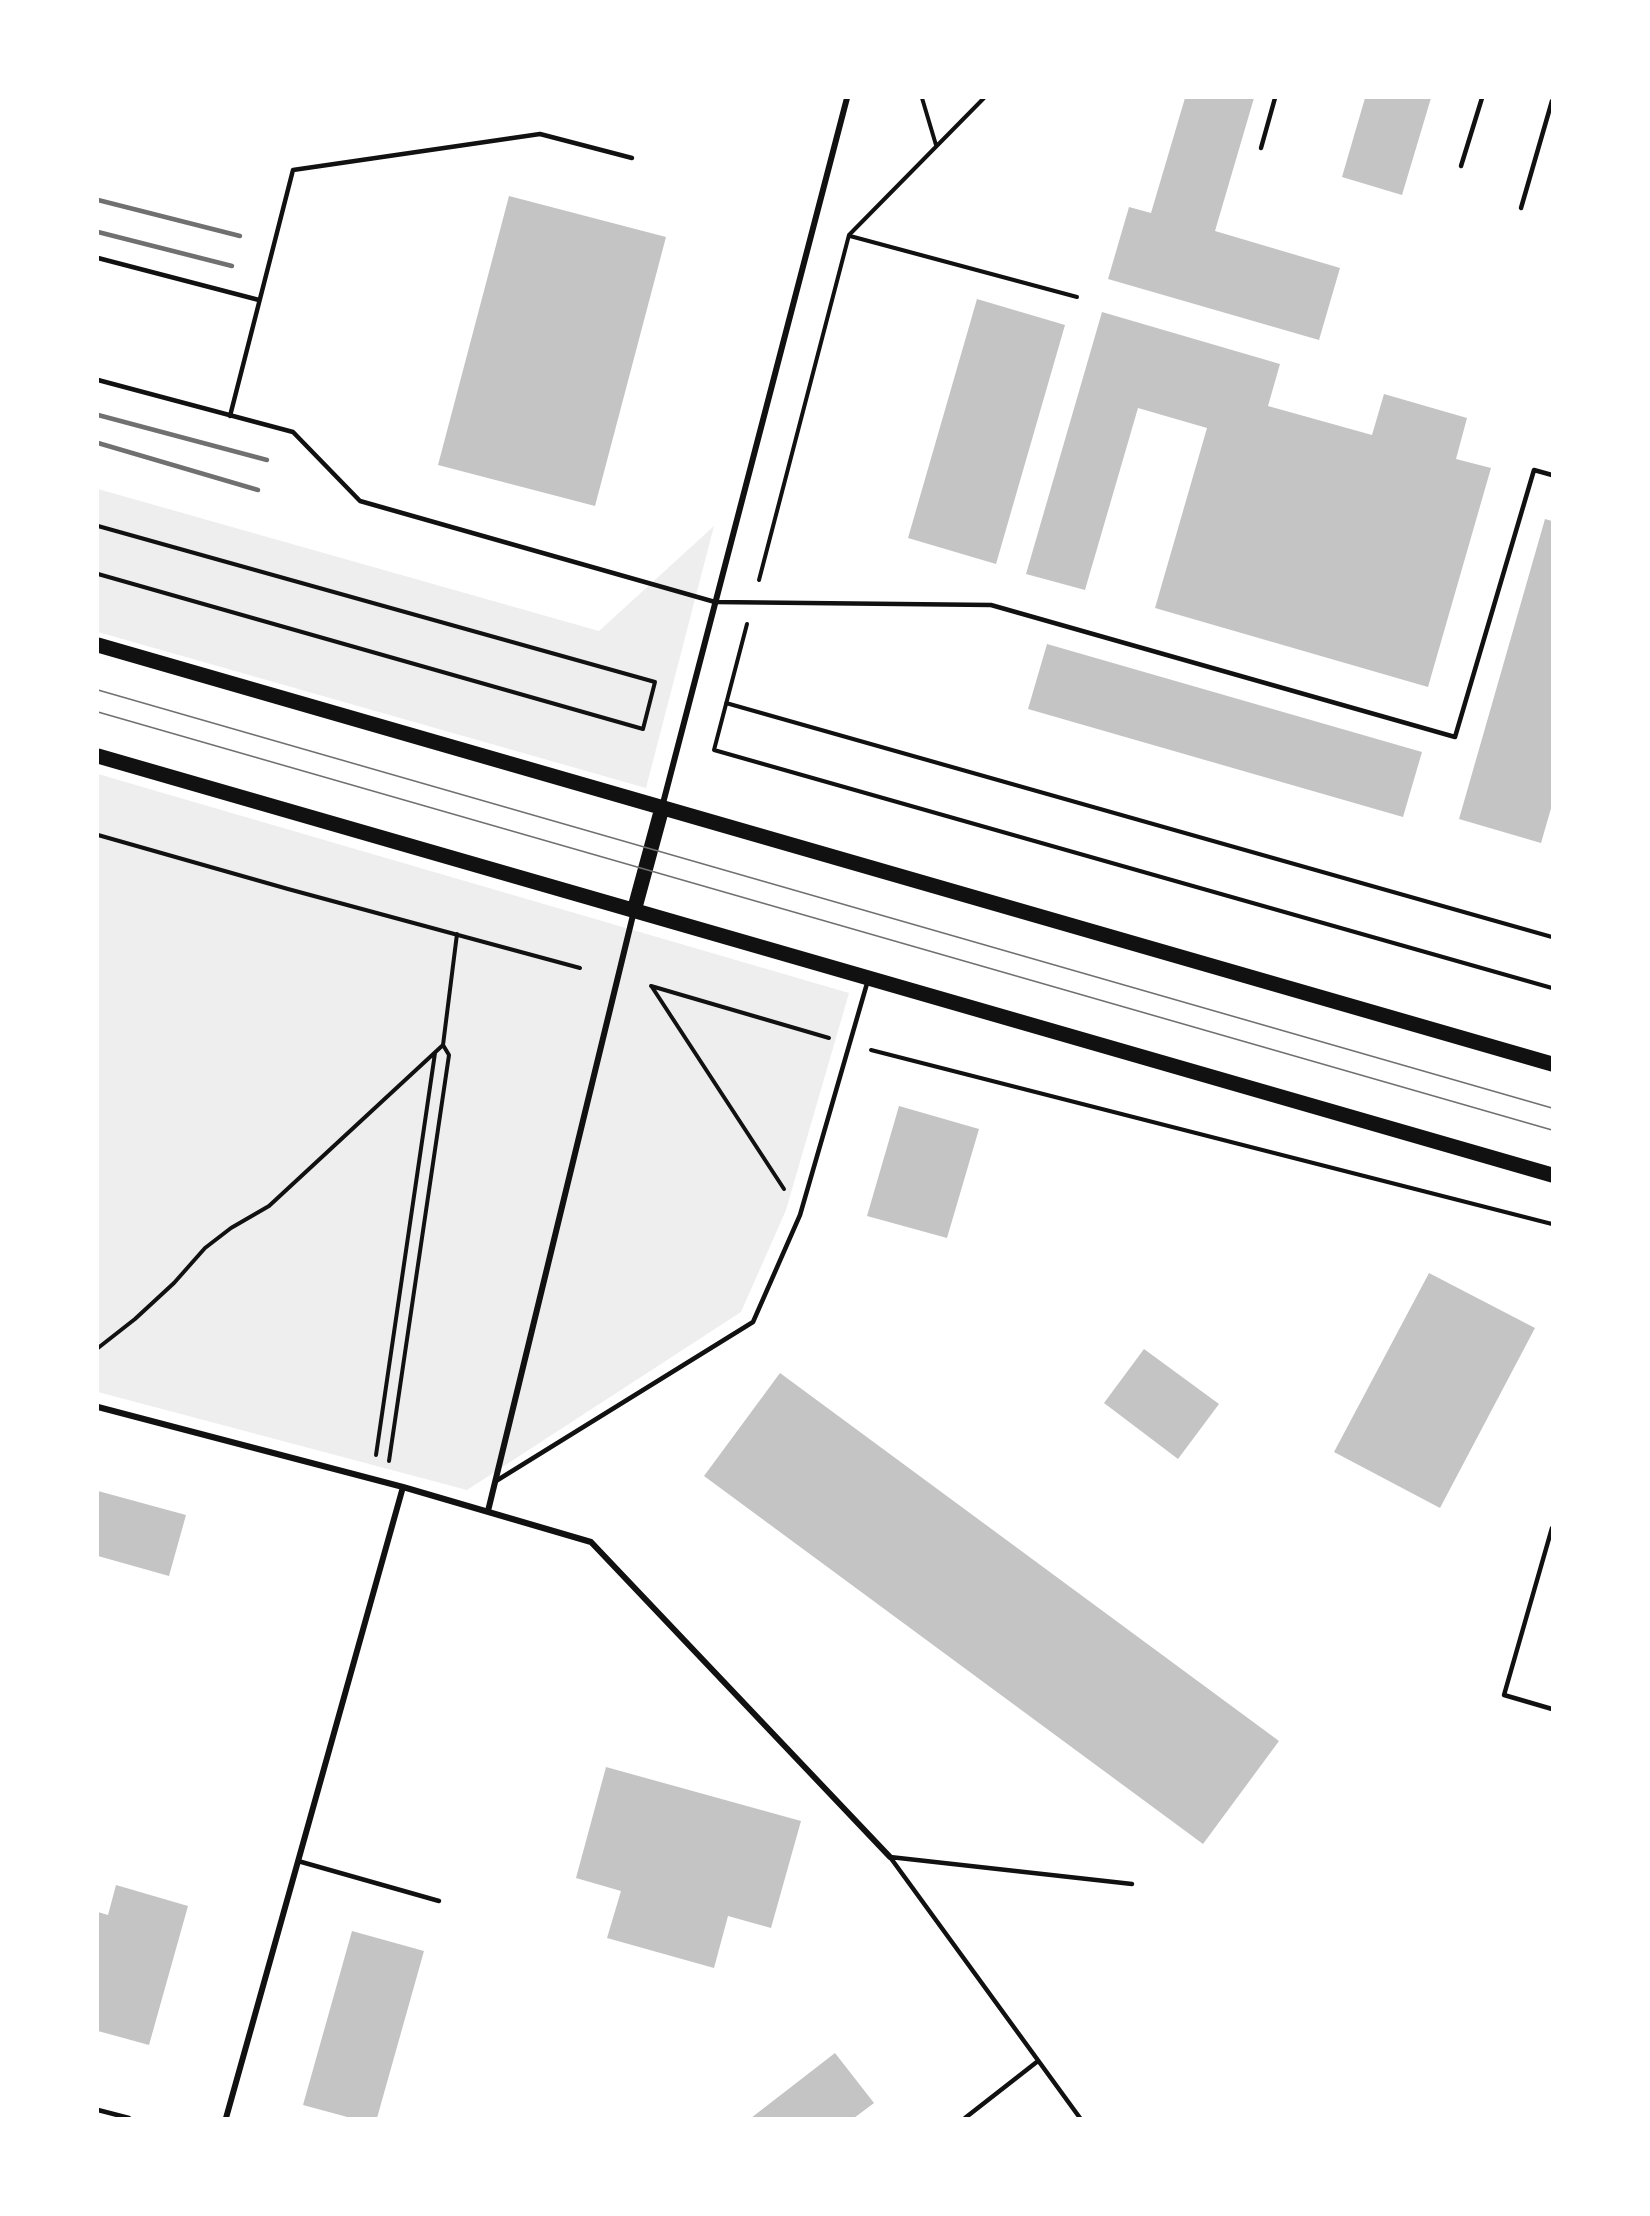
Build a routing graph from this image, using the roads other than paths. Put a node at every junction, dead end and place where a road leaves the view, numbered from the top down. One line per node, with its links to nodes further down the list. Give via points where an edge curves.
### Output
1 (847, 98): 14 (street)
2 (1275, 98): 5 (lane)
3 (1482, 98): 7 (lane)
4 (1552, 101): 8 (lane)
5 (1261, 148)
6 (632, 158): 10 (lane, via 540,134 293,170)
7 (1461, 166)
8 (1521, 208)
9 (98, 258): 10 (lane)
10 (260, 300): 12 (lane)
11 (98, 380): 12 (lane)
12 (230, 416): 14 (lane, via 293,432 360,501)
13 (1552, 475): 14 (lane, via 1534,470 1455,737 992,605)
14 (715, 602): 17 (street)
15 (98, 645): 17 (main road)
16 (98, 756): 18 (main road)
17 (662, 808): 18 (main road); 20 (main road)
18 (634, 911): 19 (main road); 23 (street)
19 (869, 978): 21 (main road); 23 (lane, via 800,1215 753,1322)
20 (1552, 1064)
21 (1552, 1175)
22 (98, 1407): 24 (street)
23 (495, 1482): 25 (street)
24 (403, 1487): 25 (street); 29 (street)
25 (488, 1511): 28 (street, via 591,1542)
26 (1552, 1528): 27 (lane, via 1504,1695)
27 (1552, 1709)
28 (890, 1857): 30 (lane); 32 (lane)
29 (298, 1861): 31 (lane); 35 (street)
30 (1132, 1884)
31 (439, 1900)
32 (1038, 2061): 36 (lane); 37 (lane)
33 (98, 2110): 34 (lane)
34 (129, 2118)
35 (226, 2118)
36 (965, 2118)
37 (1080, 2118)

